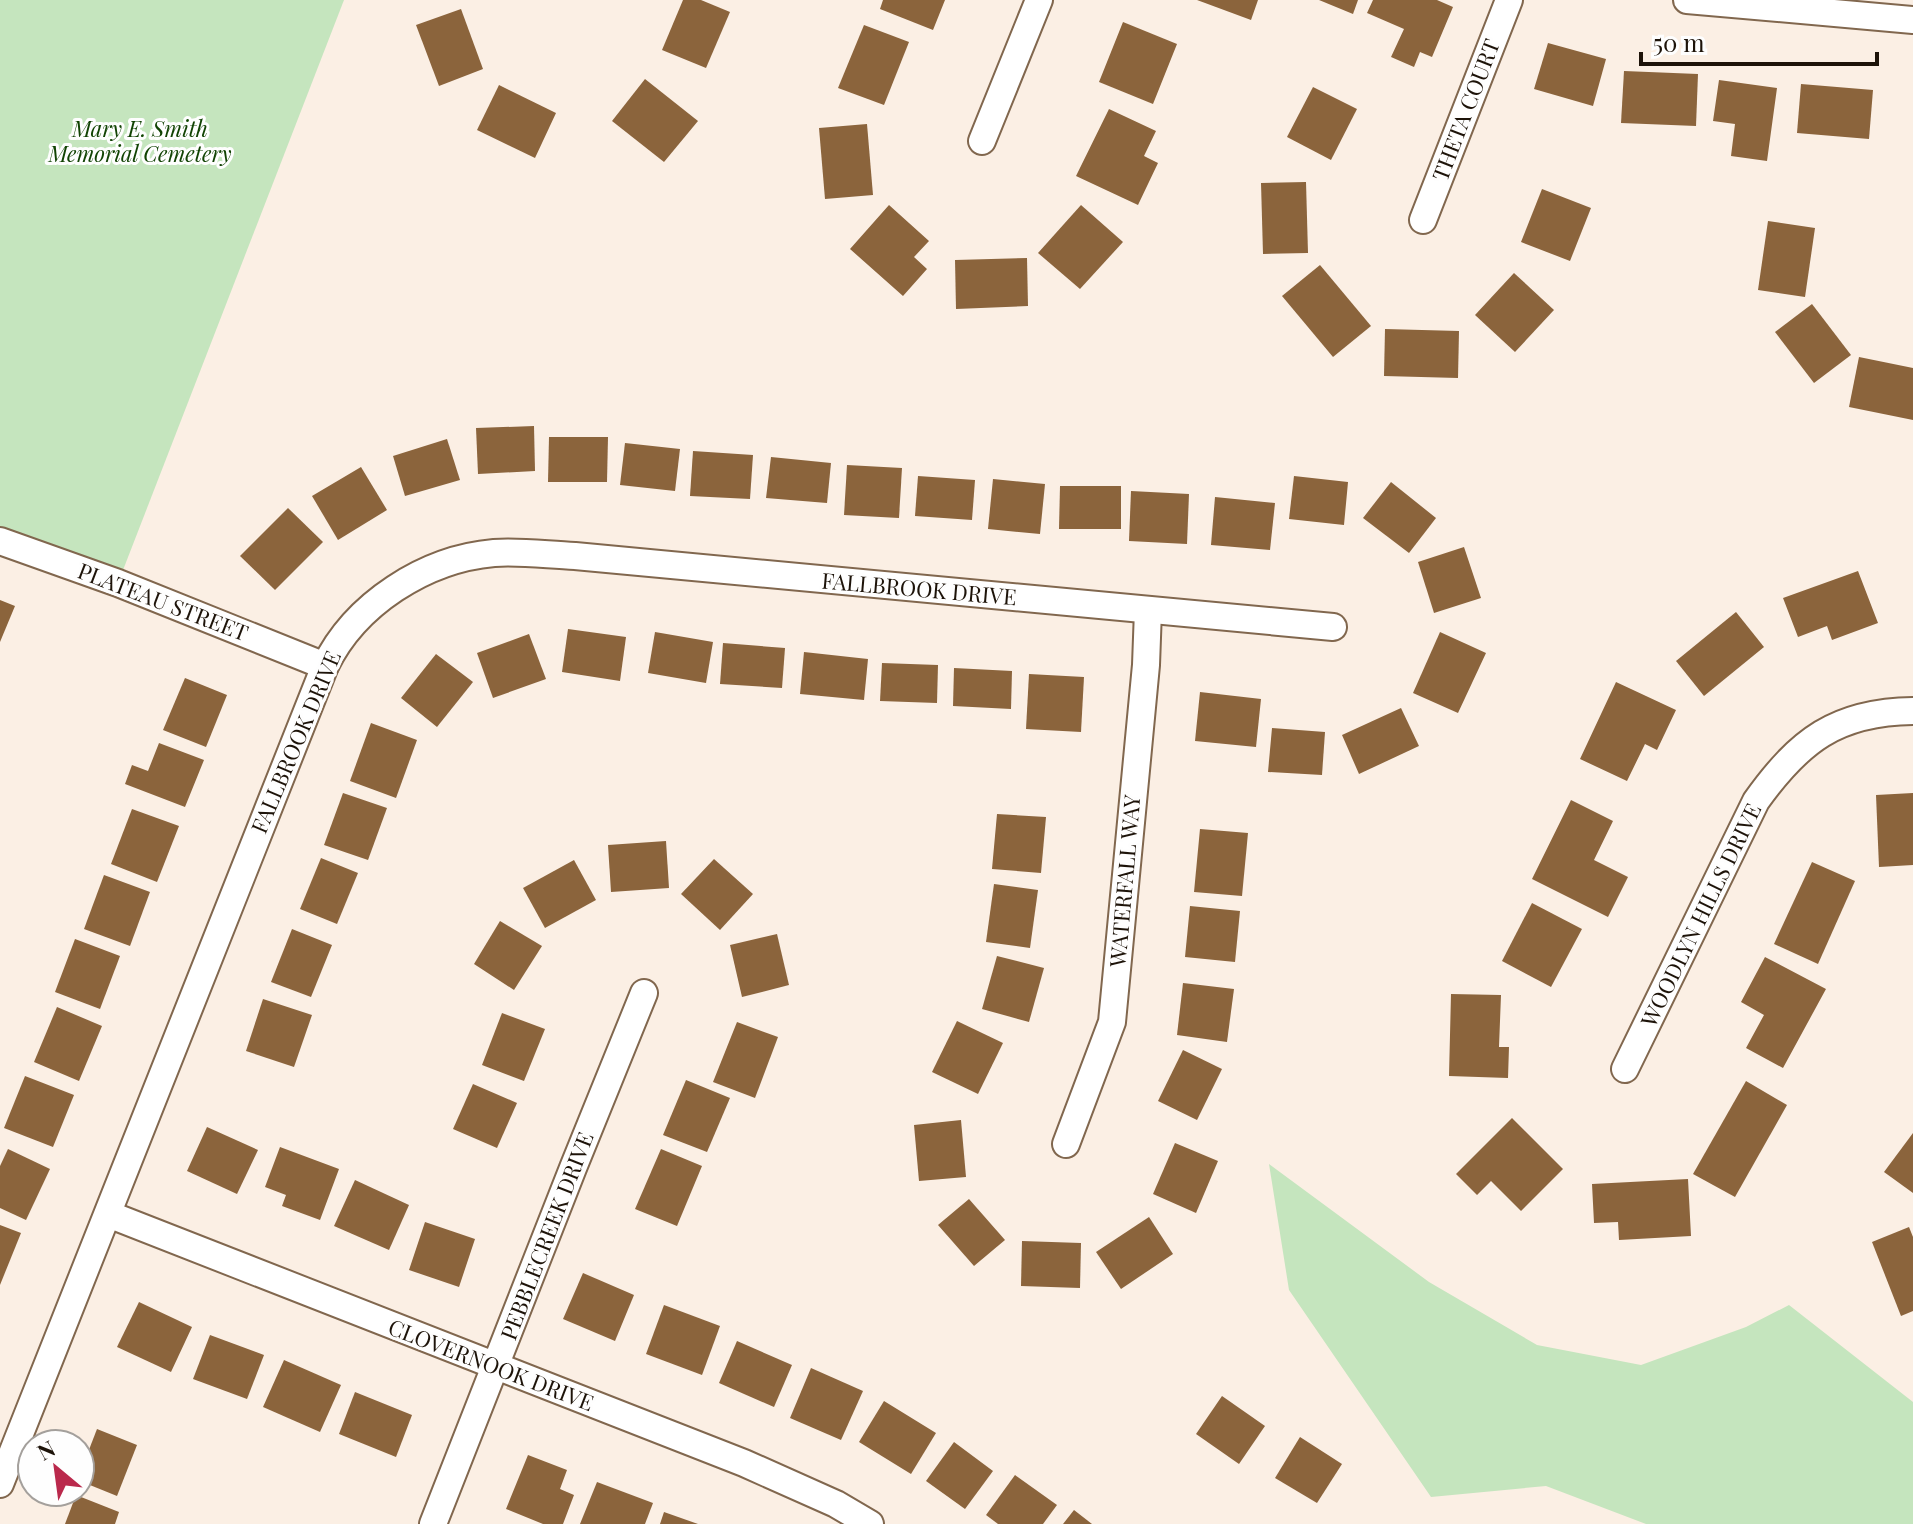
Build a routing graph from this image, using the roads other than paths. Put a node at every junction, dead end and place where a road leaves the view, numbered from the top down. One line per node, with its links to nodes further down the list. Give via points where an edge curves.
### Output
1 (1039, 0): 5 (street)
2 (1509, 0): 6 (street, THETA COURT)
3 (1687, 0): 4 (street)
4 (1913, 20)
5 (982, 141)
6 (1423, 220)
7 (0, 541): 10 (street, PLATEAU STREET)
8 (1148, 610): 9 (street, FALLBROOK DRIVE); 10 (street, FALLBROOK DRIVE, via 575,556 494,553 444,563 377,599 333,648); 14 (street, WATERFALL WAY, via 1112,1022)
9 (1333, 627)
10 (325, 666): 15 (street, FALLBROOK DRIVE)
11 (1913, 711): 13 (street, WOODLYN HILLS DRIVE, via 1837,725 1784,762 1756,801)
12 (644, 993): 16 (street, PEBBLECREEK DRIVE)
13 (1625, 1069)
14 (1066, 1144)
15 (108, 1214): 16 (street, CLOVERNOOK DRIVE); 17 (street, FALLBROOK DRIVE)
16 (496, 1367): 18 (street, PEBBLECREEK DRIVE); 19 (street, CLOVERNOOK DRIVE, via 744,1463)
17 (0, 1484)
18 (433, 1524)
19 (870, 1524)

